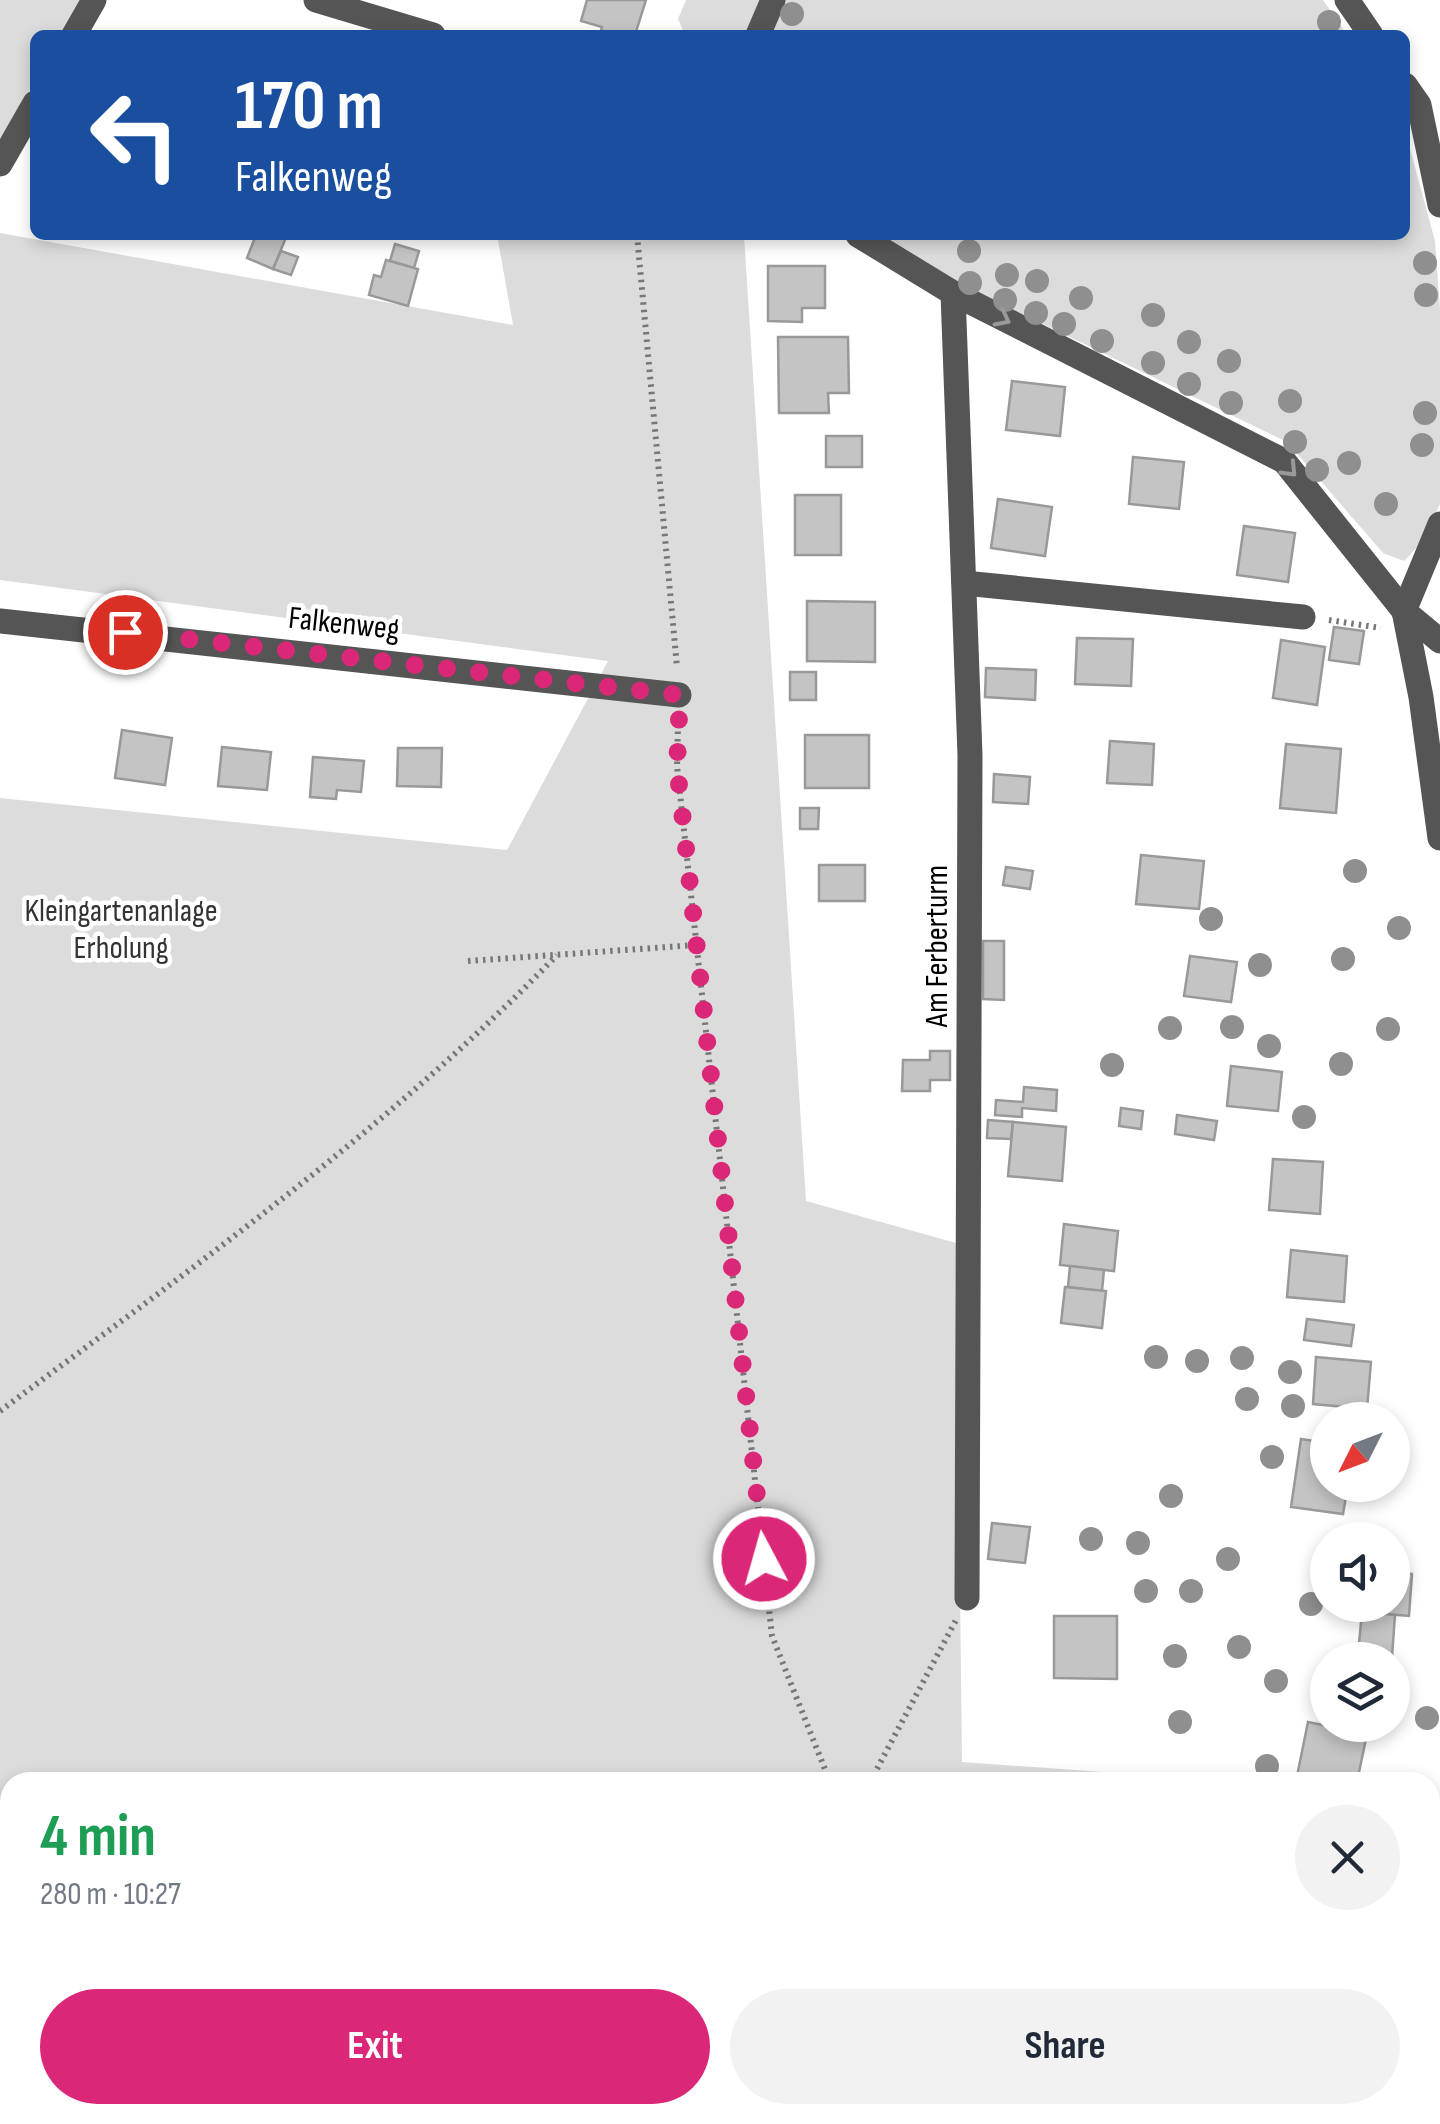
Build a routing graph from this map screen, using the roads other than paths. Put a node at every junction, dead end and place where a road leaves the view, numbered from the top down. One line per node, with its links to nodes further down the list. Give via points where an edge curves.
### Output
1 (94, 0): 5 (street)
2 (316, 0): 6 (street)
3 (772, 0): 7 (street)
4 (1348, 0): 8 (street)
5 (77, 30)
6 (416, 30)
7 (760, 30)
8 (1368, 30)
9 (1410, 92): 12 (street, via 1419,105)
10 (30, 112): 11 (street)
11 (0, 164)
12 (1440, 205)
13 (866, 240): 14 (street)
14 (954, 293): 16 (street, Am Ferberturm); 17 (street, one-way to 17, via 1284,460)
15 (1440, 524): 17 (street)
16 (964, 583): 18 (street); 23 (street, Am Ferberturm, via 970,755)
17 (1404, 611): 20 (street); 22 (street)
18 (1303, 617)
19 (0, 621): 21 (street, Falkenweg)
20 (1440, 641)
21 (680, 695)
22 (1440, 838)
23 (967, 1598)

